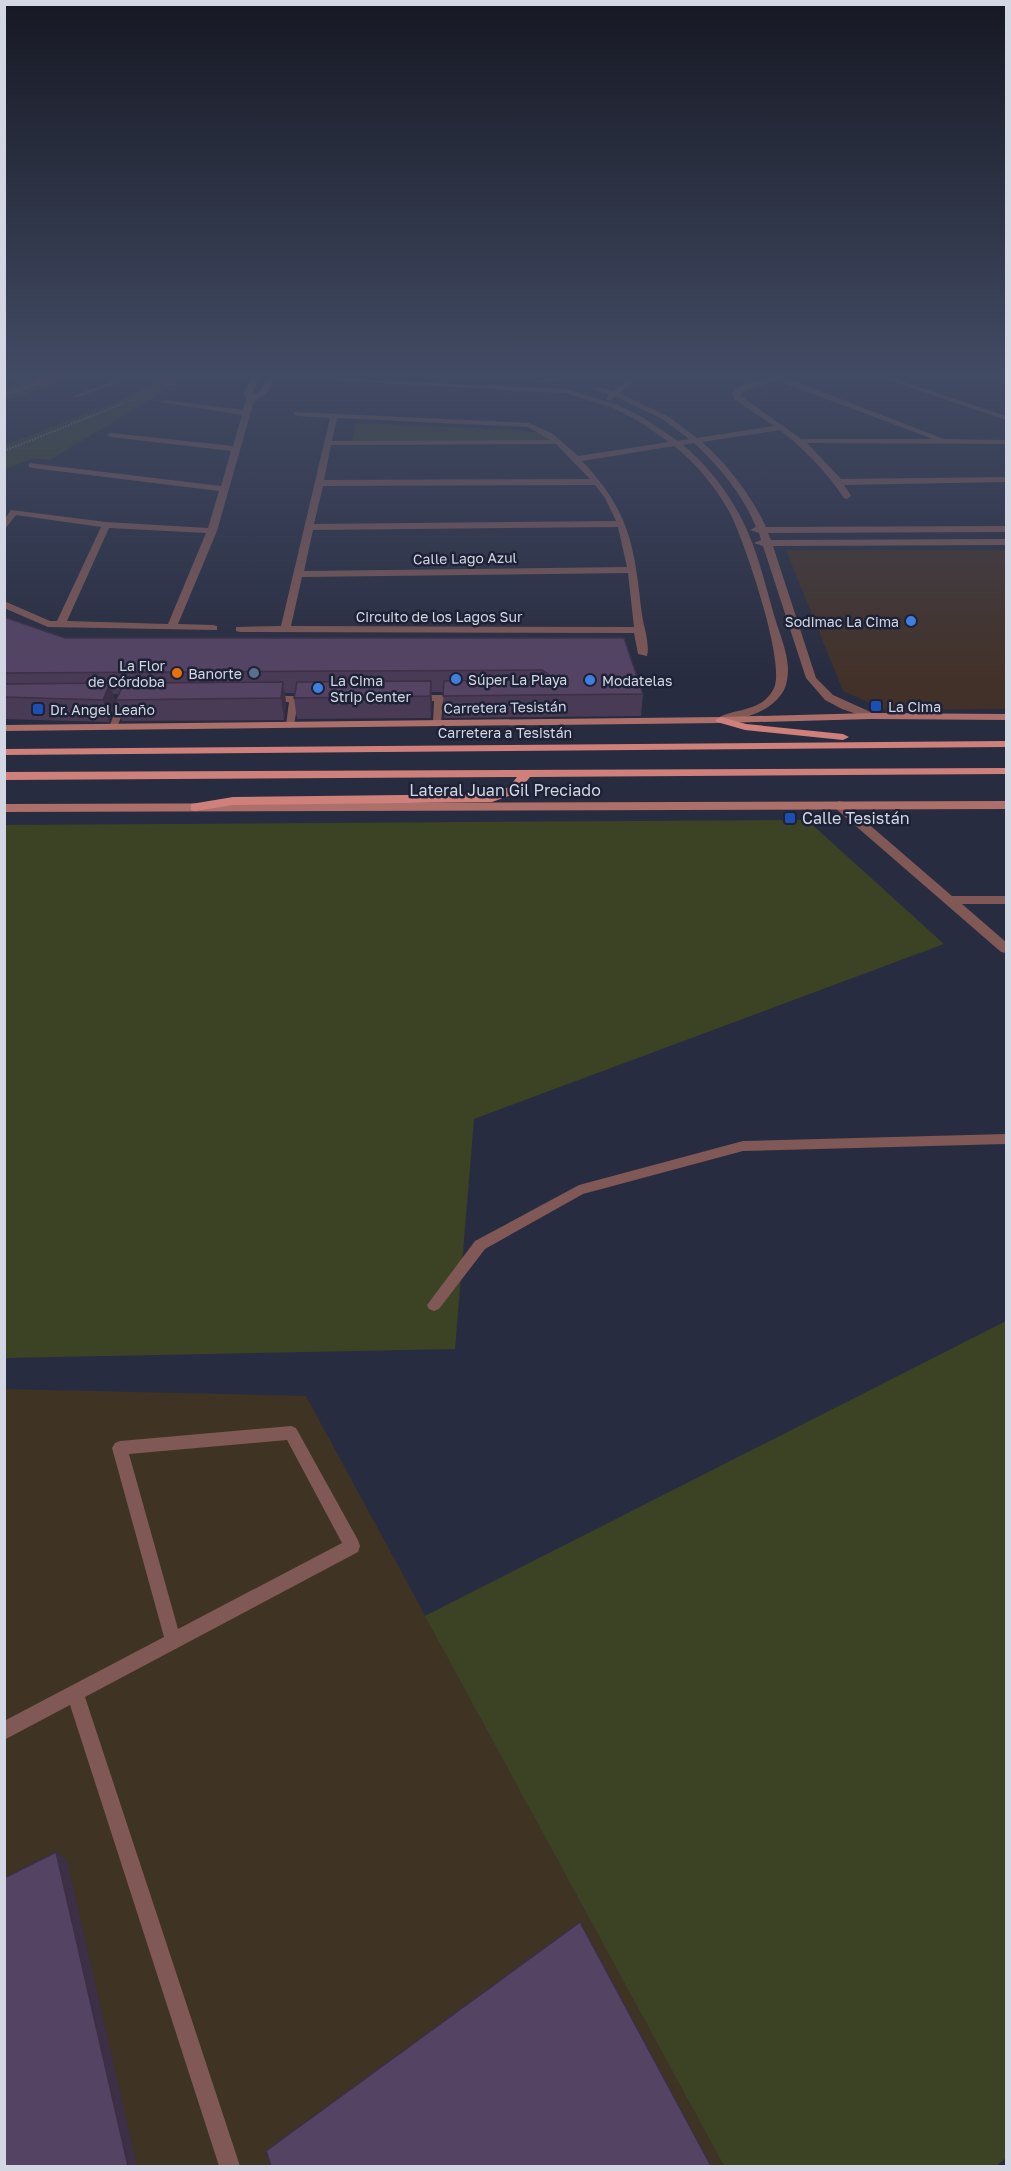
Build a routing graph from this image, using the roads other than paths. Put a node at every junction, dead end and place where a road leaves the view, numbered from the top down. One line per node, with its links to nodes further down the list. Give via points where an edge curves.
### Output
1 (131, 477): 12 (street)
2 (228, 477): 12 (street)
3 (320, 477): 11 (street)
4 (593, 477): 9 (street)
5 (710, 477): 19 (street)
6 (729, 477): 20 (street)
7 (835, 477): 10 (street)
8 (1006, 480): 10 (street)
9 (598, 482): 11 (street); 14 (street)
10 (839, 482): 13 (street)
11 (319, 483): 17 (street)
12 (224, 489): 21 (street)
13 (847, 496)
14 (621, 524): 17 (street); 25 (street)
15 (106, 525): 16 (street, via 14,512); 21 (street); 28 (street)
16 (4, 527)
17 (309, 527): 26 (street)
18 (1006, 529): 20 (street)
19 (742, 530): 20 (street); 23 (street)
20 (762, 530): 24 (street)
21 (212, 531): 29 (street)
22 (1006, 542): 24 (street)
23 (747, 543): 24 (street); 35 (street)
24 (767, 543): 34 (street)
25 (632, 570): 26 (street, Calle Lago Azul); 33 (street)
26 (299, 574): 31 (street)
27 (4, 604): 28 (street, via 48,624)
28 (60, 625): 29 (street)
29 (171, 628): 30 (street)
30 (213, 628)
31 (286, 628): 32 (street, Circuito de los Lagos Sur); 33 (street, Circuito de los Lagos Sur)
32 (240, 629)
33 (638, 630): 36 (street)
34 (802, 649): 35 (street); 46 (street, via 811,678 819,688 851,710)
35 (779, 650): 48 (street, via 783,674 773,698 757,709)
36 (643, 654)
37 (405, 698): 38 (lane)
38 (438, 698): 39 (lane); 49 (lane)
39 (473, 698)
40 (135, 699): 45 (lane)
41 (260, 699): 42 (lane)
42 (294, 699): 43 (lane); 50 (lane)
43 (316, 699)
44 (112, 700): 45 (lane)
45 (124, 700): 51 (lane)
46 (872, 716): 47 (main road, Carretera Tesistán); 48 (main road, Carretera Tesistán)
47 (1006, 717)
48 (721, 720): 49 (main road, Carretera Tesistán); 53 (main road, via 745,727)
49 (437, 723): 50 (main road, Carretera Tesistán)
50 (290, 725): 51 (main road, Carretera Tesistán)
51 (113, 727): 52 (main road, Carretera Tesistán)
52 (4, 728)
53 (905, 744): 54 (main road, Carretera a Tesistán); 55 (main road, Carretera a Tesistán)
54 (1006, 744)
55 (4, 752)
56 (1006, 771): 57 (main road)
57 (526, 774): 58 (main road); 61 (main road, via 513,790 492,798 233,801)
58 (4, 776)
59 (839, 805): 60 (main road, Lateral Juan Gil Preciado); 61 (main road, Lateral Juan Gil Preciado); 63 (street)
60 (1006, 805)
61 (195, 807): 62 (main road, Lateral Juan Gil Preciado)
62 (4, 808)
63 (950, 900): 64 (street); 65 (street)
64 (1006, 900)
65 (1006, 949)
66 (1006, 1139): 67 (lane, via 743,1146 579,1190 480,1245)
67 (434, 1305)
68 (173, 1641): 68 (lane, via 120,1448 291,1433 352,1546); 69 (lane)
69 (75, 1694): 70 (lane); 71 (lane)
70 (4, 1731)
71 (229, 2166)

